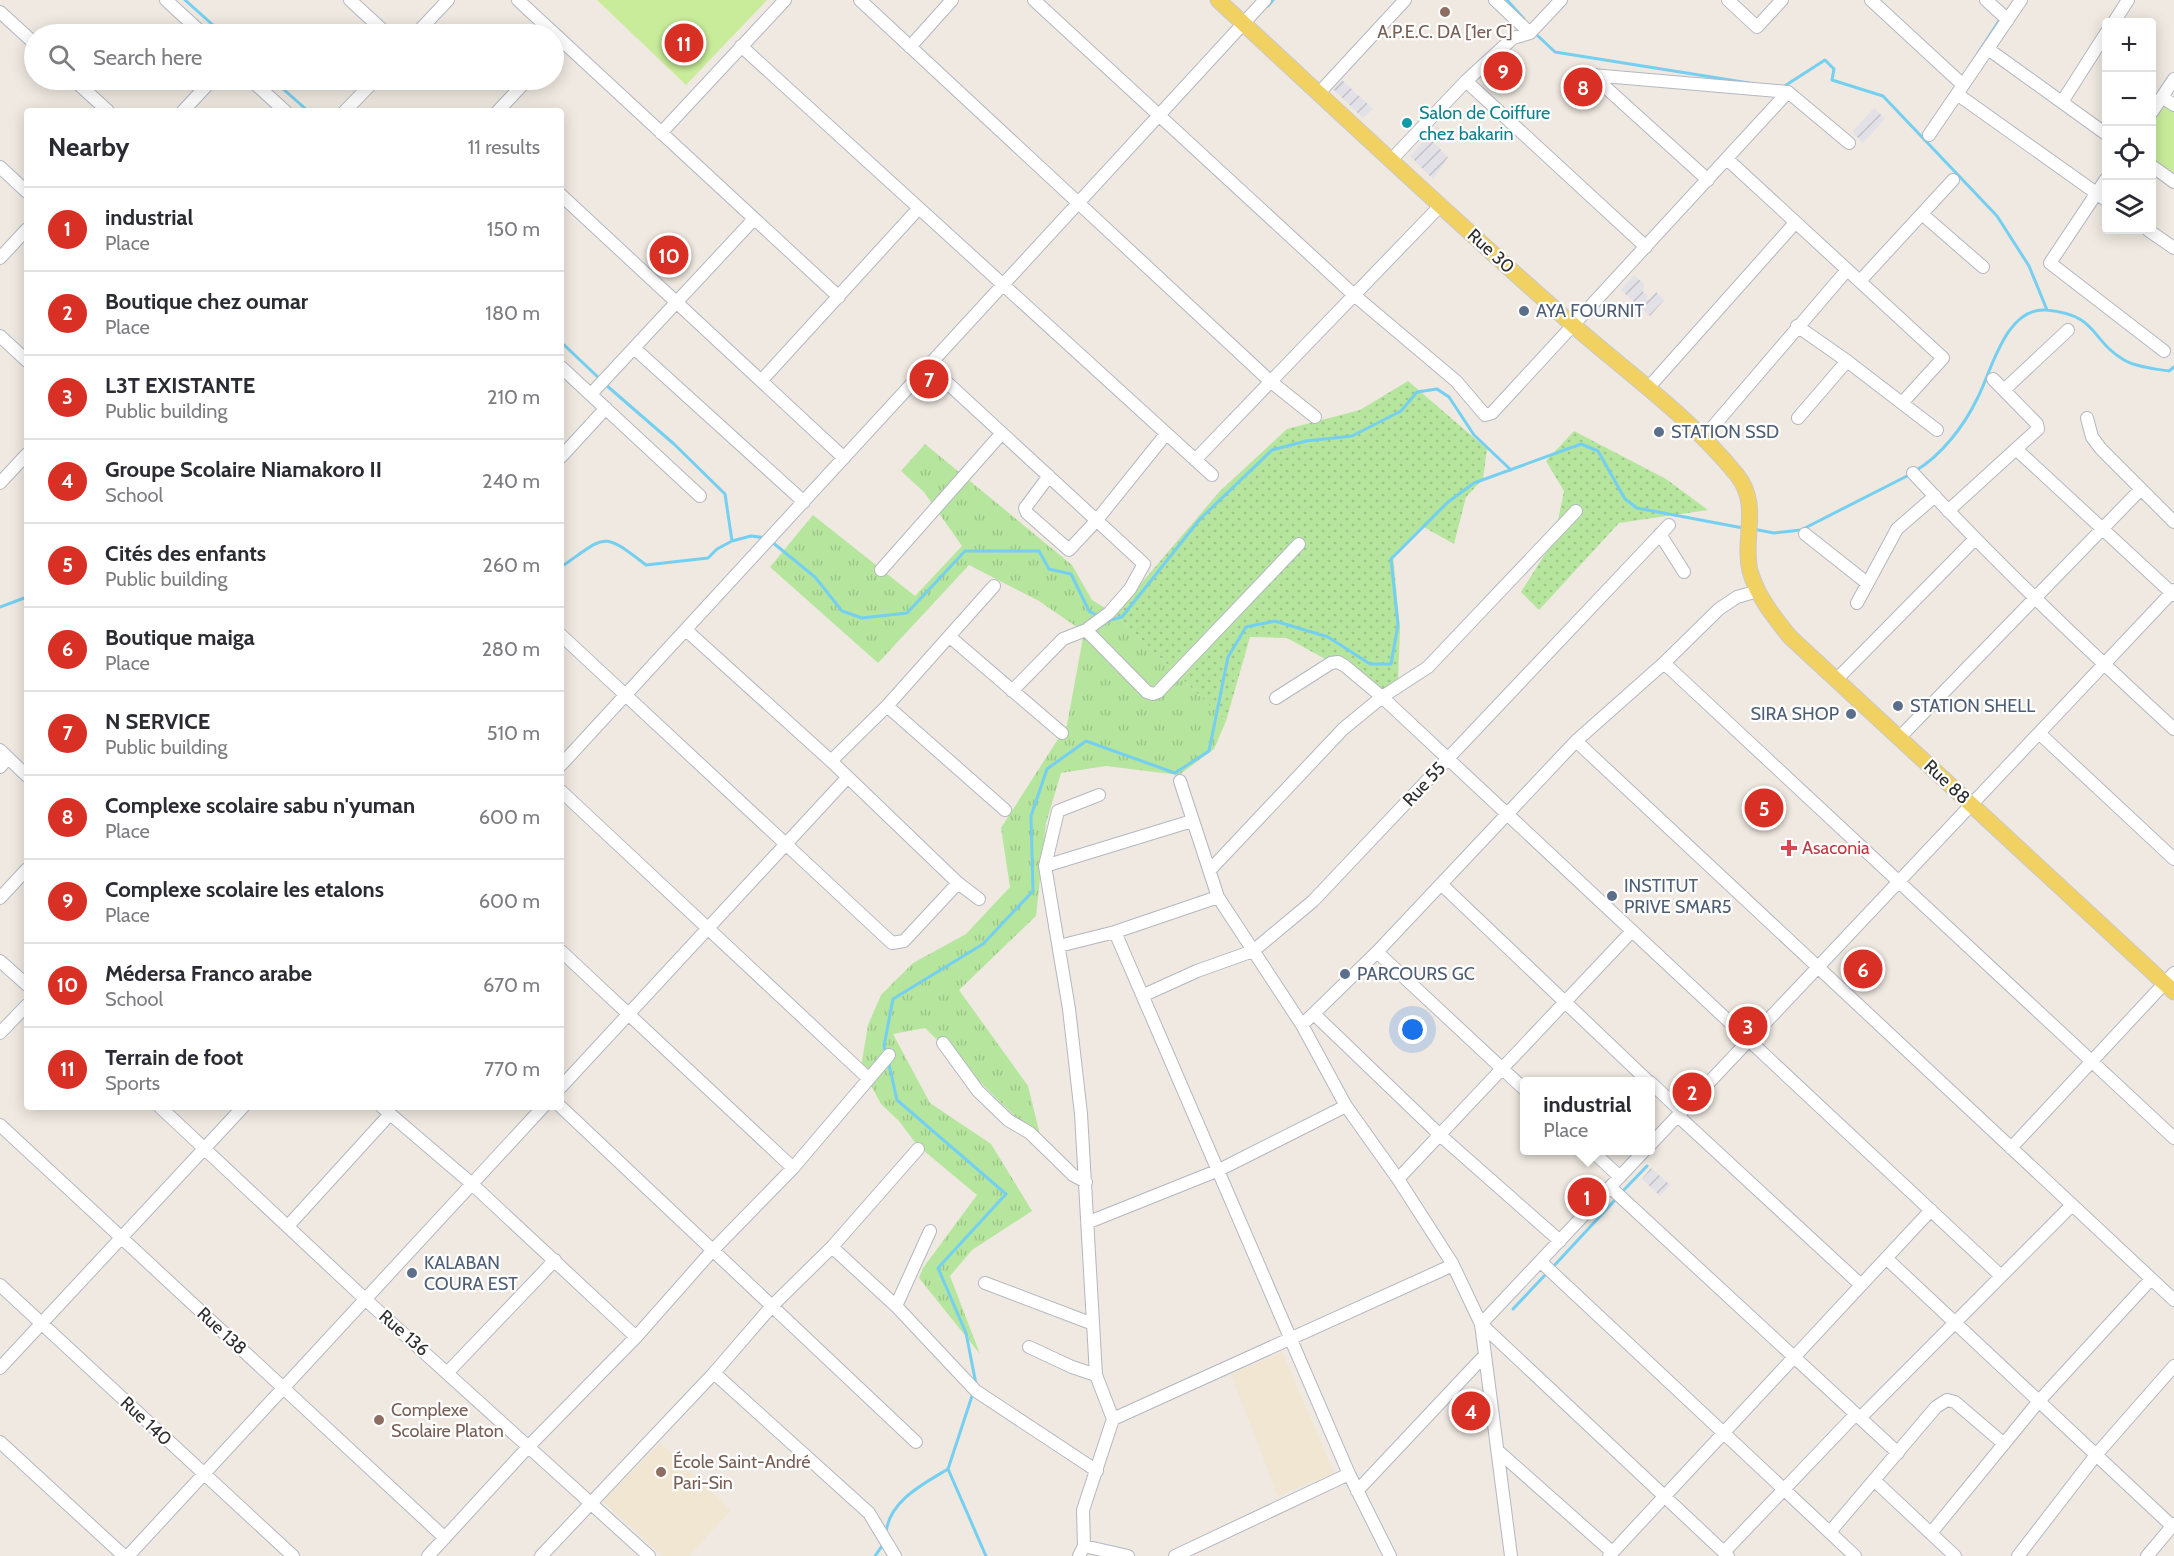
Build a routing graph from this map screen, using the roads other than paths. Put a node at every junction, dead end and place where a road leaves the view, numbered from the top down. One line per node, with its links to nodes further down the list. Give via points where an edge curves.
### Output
1 (166, 0): 23 (street)
2 (350, 0): 24 (street)
3 (448, 0): 25 (street)
4 (518, 0): 26 (street)
5 (785, 0): 32 (street)
6 (860, 0): 33 (street)
7 (952, 0): 33 (street)
8 (1034, 0): 54 (street)
9 (1218, 0): 27 (main road, Rue 30)
10 (1265, 0): 27 (street)
11 (1405, 0): 44 (street)
12 (1495, 0): 28 (street)
13 (1728, 0): 14 (street, via 1757,27)
14 (1782, 0)
15 (1871, 0): 42 (street)
16 (1986, 0): 22 (street)
17 (2021, 0): 22 (street)
18 (2128, 0): 21 (street)
19 (1559, 1): 28 (street)
20 (0, 12): 29 (street)
21 (2117, 18)
22 (2008, 20): 34 (street)
23 (192, 24)
24 (376, 24)
25 (425, 24)
26 (544, 24)
27 (1243, 24): 44 (main road, Rue 30); 54 (street)
28 (1530, 33): 36 (street, via 1513,38)
29 (24, 35)
30 (2102, 39): 46 (street)
31 (564, 43): 56 (street)
32 (741, 46): 56 (street); 71 (street)
33 (910, 47): 69 (street)
34 (1988, 50): 42 (street); 46 (street)
35 (2174, 79): 45 (street)
36 (1466, 81): 59 (street); 77 (street)
37 (85, 90): 49 (street)
38 (203, 90): 50 (street)
39 (263, 90): 51 (street)
40 (365, 90): 52 (street)
41 (518, 90): 53 (street)
42 (1960, 90): 57 (street); 67 (street)
43 (1788, 92): 58 (street); 60 (street); 63 (street, via 1592,75)
44 (1319, 93): 59 (main road, Rue 30)
45 (2162, 97): 47 (street); 48 (street)
46 (2062, 102): 55 (street)
47 (2156, 105)
48 (2174, 105)
49 (105, 108)
50 (186, 108)
51 (282, 108)
52 (348, 108)
53 (501, 108)
54 (1159, 116): 69 (street); 84 (street)
55 (2102, 131)
56 (661, 133): 73 (street)
57 (1929, 135)
58 (1849, 143)
59 (1392, 159): 70 (main road, Rue 30)
60 (1726, 159): 63 (street); 74 (street)
61 (0, 167): 66 (street)
62 (2156, 169): 65 (street)
63 (1708, 180): 77 (street)
64 (1953, 180): 72 (street)
65 (2174, 182)
66 (24, 189)
67 (2102, 197): 92 (street, via 2050,263)
68 (564, 198): 86 (street)
69 (1079, 203): 83 (street); 99 (street)
70 (1441, 205): 84 (street); 87 (main road, Rue 30)
71 (919, 208): 83 (street); 85 (street)
72 (1922, 214): 80 (street); 82 (street)
73 (754, 219): 85 (street); 86 (street)
74 (1795, 223): 81 (street); 100 (street)
75 (24, 232): 79 (street)
76 (2154, 234): 78 (street)
77 (1646, 247): 87 (street)
78 (2174, 248)
79 (0, 258)
80 (1983, 267)
81 (1847, 270): 82 (street); 88 (street)
82 (1860, 282): 103 (street, via 1943,358)
83 (1004, 285): 95 (street); 110 (street)
84 (1354, 295): 87 (street, via 1456,381 1485,415 1492,413); 99 (street)
85 (839, 297): 98 (street)
86 (676, 302): 91 (street); 98 (street)
87 (1574, 326): 100 (main road, Rue 30)
88 (1797, 326): 94 (street); 111 (street)
89 (2068, 330): 101 (street)
90 (0, 336): 93 (street)
91 (634, 348): 102 (street); 124 (street)
92 (2164, 351)
93 (24, 358)
94 (1847, 360): 103 (street); 106 (street)
95 (929, 366): 109 (street); 115 (street)
96 (564, 370): 102 (street)
97 (1993, 380): 101 (street)
98 (761, 381): 115 (street)
99 (1270, 381): 105 (street); 116 (street)
100 (1648, 387): 111 (main road, Rue 30)
101 (2004, 390): 112 (street, via 2037,424 2036,432)
102 (591, 394): 104 (street)
103 (1902, 403): 108 (street)
104 (606, 408): 113 (street); 122 (street)
105 (1316, 417)
106 (1798, 418)
107 (2087, 418): 121 (street, via 2101,449)
108 (1936, 430)
109 (1002, 433): 118 (street); 134 (street)
110 (1166, 434): 116 (street); 128 (street)
111 (1705, 436): 125 (main road, Rue 30, via 1739,478)
112 (2016, 449): 127 (street); 130 (street)
113 (564, 455)
114 (24, 457): 120 (street)
115 (844, 458): 124 (street)
116 (1195, 460): 119 (street)
117 (1913, 473): 123 (street)
118 (1049, 476): 128 (street); 128 (street, via 1027,504 1027,513 1069,550)
119 (1212, 476)
120 (0, 483)
121 (2141, 489): 129 (street); 130 (street)
122 (700, 496)
123 (1935, 496): 127 (street); 136 (street, via 1897,529)
124 (804, 502): 142 (street)
125 (1752, 509): 138 (main road, Rue 88, via 1750,570)
126 (1576, 511): 151 (street, via 1428,667)
127 (1948, 511): 132 (street)
128 (1096, 520): 143 (street, via 1143,561 1144,568 1109,613)
129 (2174, 522)
130 (2104, 530): 139 (street); 140 (street)
131 (1805, 534): 136 (street)
132 (1975, 539): 140 (street); 148 (street)
133 (1299, 544): 143 (street, via 1158,692 1147,692)
134 (881, 570)
135 (1684, 572): 160 (street, Rue 55, via 1665,530)
136 (1867, 583): 141 (street)
137 (994, 586): 145 (street)
138 (1758, 591): 146 (street, via 1737,597 1719,609); 148 (main road, Rue 88, via 1790,637)
139 (2173, 592): 147 (street)
140 (2036, 600): 147 (street); 157 (street)
141 (1857, 603)
142 (686, 630): 150 (street); 161 (street)
143 (1086, 630): 149 (street, via 1063,639)
144 (564, 638): 150 (street)
145 (950, 638): 149 (street); 153 (street)
146 (1664, 663): 158 (street); 177 (street)
147 (2104, 664): 154 (street); 156 (street)
148 (1836, 680): 157 (main road, Rue 88)
149 (1012, 691): 155 (street)
150 (625, 696): 162 (street); 172 (street)
151 (1382, 697): 152 (street, via 1338,662); 160 (street); 175 (street, via 1343,729)
152 (1276, 698)
153 (887, 706): 161 (street); 169 (street)
154 (2174, 729)
155 (1062, 733)
156 (2039, 733): 168 (street); 173 (street)
157 (1900, 737): 168 (main road, Rue 88)
158 (1576, 741): 170 (street); 191 (street)
159 (3, 758): 163 (street)
160 (1448, 759): 170 (street); 187 (street, Rue 55, via 1313,901)
161 (831, 761): 164 (street)
162 (564, 762)
163 (24, 774)
164 (848, 778): 172 (street); 178 (street)
165 (1180, 781): 171 (street)
166 (564, 794): 183 (street)
167 (1098, 795): 174 (street, via 1058,811)
168 (1971, 805): 177 (street); 193 (main road, Rue 88)
169 (1005, 810)
170 (1507, 814): 179 (street); 184 (street)
171 (1192, 821): 174 (street); 175 (street)
172 (786, 844): 178 (street, via 892,943 904,941); 183 (street)
173 (2174, 859)
174 (1045, 866): 186 (street)
175 (1210, 870): 180 (street)
176 (24, 872): 181 (street)
177 (1899, 882): 191 (street); 204 (street)
178 (958, 883): 182 (street)
179 (1441, 884): 188 (street); 195 (street)
180 (1218, 897): 185 (street); 187 (street)
181 (0, 898)
182 (979, 899)
183 (708, 928): 197 (street); 207 (street)
184 (1632, 931): 195 (street); 201 (street)
185 (1115, 932): 186 (street); 194 (street)
186 (1059, 946): 231 (street, via 1075,1054)
187 (1253, 951): 194 (street, Rue 55); 199 (street)
188 (1377, 951): 198 (street); 205 (street)
189 (564, 954): 197 (street)
190 (0, 961): 192 (street)
191 (1818, 967): 201 (street); 223 (street)
192 (24, 982)
193 (2171, 983): 204 (street)
194 (1144, 995): 228 (street)
195 (1566, 1003): 205 (street); 206 (street)
196 (24, 1008): 200 (street)
197 (629, 1014): 208 (street); 227 (street)
198 (1315, 1015): 199 (street); 219 (street)
199 (1302, 1025): 211 (street)
200 (0, 1033)
201 (1749, 1040): 217 (street); 235 (street)
202 (943, 1044): 231 (street, via 978,1091 1008,1120 1030,1133 1073,1175)
203 (888, 1055): 207 (street)
204 (2092, 1062): 220 (street); 223 (street)
205 (1503, 1070): 209 (street); 219 (street)
206 (1645, 1077)
207 (869, 1079): 227 (street)
208 (564, 1084)
209 (1520, 1085)
210 (1655, 1087): 217 (street)
211 (1346, 1106): 228 (street); 230 (street)
212 (163, 1110): 222 (street, Rue 136)
213 (240, 1110): 222 (street)
214 (540, 1110): 232 (street)
215 (564, 1110): 242 (street)
216 (386, 1111): 232 (street); 237 (street)
217 (1680, 1114): 221 (street); 251 (street)
218 (0, 1125): 239 (street, Rue 138)
219 (1441, 1136): 230 (street); 240 (street)
220 (2174, 1138)
221 (1655, 1140)
222 (205, 1148): 237 (street, Rue 136); 239 (street)
223 (2011, 1148): 234 (street)
224 (918, 1149): 241 (street)
225 (1597, 1155): 229 (street)
226 (1640, 1155): 229 (street)
227 (793, 1168): 242 (street)
228 (1219, 1170): 236 (street); 261 (street)
229 (1620, 1177): 233 (street)
230 (1398, 1179): 246 (street)
231 (1086, 1182): 236 (street)
232 (472, 1184): 244 (street); 252 (street)
233 (1610, 1187): 240 (street); 264 (street)
234 (2072, 1205): 247 (street); 248 (street)
235 (1930, 1210): 243 (street); 247 (street)
236 (1089, 1222): 258 (street)
237 (288, 1226): 252 (street, Rue 136)
238 (930, 1231): 254 (street)
239 (122, 1237): 257 (street); 270 (street, Rue 138)
240 (1560, 1241): 245 (street)
241 (832, 1247): 254 (street); 255 (street)
242 (711, 1252): 255 (street); 260 (street)
243 (1886, 1258): 251 (street); 256 (street)
244 (555, 1260): 260 (street); 267 (street)
245 (1541, 1262): 259 (street); 274 (street)
246 (1453, 1265): 259 (street); 261 (street)
247 (2001, 1276): 256 (street)
248 (2151, 1279): 253 (street); 271 (street)
249 (985, 1283): 258 (street)
250 (0, 1285): 257 (street, Rue 140)
251 (1861, 1285): 264 (street)
252 (365, 1299): 267 (street, Rue 136); 270 (street)
253 (2174, 1300)
254 (896, 1306): 282 (street, via 976,1390)
255 (771, 1307): 268 (street); 276 (street)
256 (1955, 1322): 271 (street); 272 (street)
257 (42, 1324): 266 (street); 284 (street, Rue 140)
258 (1093, 1324): 269 (street)
259 (1481, 1324): 263 (street); 288 (street)
260 (636, 1336): 278 (street)
261 (1291, 1339): 273 (street); 283 (street)
262 (1029, 1347): 269 (street)
263 (1485, 1355): 279 (street); 287 (street)
264 (1794, 1357): 272 (street); 274 (street)
265 (2174, 1366): 281 (street)
266 (0, 1368)
267 (448, 1372): 278 (street, Rue 136)
268 (714, 1373): 289 (street); 303 (street, via 869,1513)
269 (1096, 1375): 273 (street)
270 (283, 1388): 284 (street); 293 (street, Rue 138)
271 (2039, 1401): 277 (street); 281 (street)
272 (1858, 1416): 280 (street); 286 (street)
273 (1113, 1419): 282 (street)
274 (1723, 1433): 286 (street); 288 (street)
275 (0, 1442): 298 (street)
276 (916, 1442)
277 (2004, 1444): 280 (street, via 1955,1402 1947,1400 1936,1407); 292 (street)
278 (528, 1447): 289 (street, Rue 136); 293 (street)
279 (1498, 1451): 295 (street); 307 (street)
280 (1898, 1453): 285 (street)
281 (2096, 1455): 290 (street); 309 (street)
282 (1097, 1471): 294 (street, via 1083,1510)
283 (1349, 1474): 287 (street); 305 (street)
284 (203, 1475): 298 (street); 299 (street, Rue 140)
285 (1875, 1481): 291 (street); 292 (street)
286 (1785, 1490): 291 (street); 296 (street)
287 (1357, 1491): 306 (street)
288 (1664, 1496): 295 (street); 296 (street)
289 (590, 1504): 301 (street); 302 (street, Rue 136)
290 (2173, 1525): 310 (street)
291 (1830, 1532): 297 (street)
292 (1931, 1533): 308 (street)
293 (445, 1538): 300 (street)
294 (1081, 1551): 304 (street)
295 (1610, 1554)
296 (1726, 1554)
297 (1848, 1554)
298 (126, 1556)
299 (293, 1556)
300 (428, 1556)
301 (541, 1556)
302 (649, 1556)
303 (895, 1556)
304 (1128, 1556)
305 (1175, 1556)
306 (1390, 1556)
307 (1511, 1556)
308 (1955, 1556)
309 (2018, 1556)
310 (2147, 1556)

